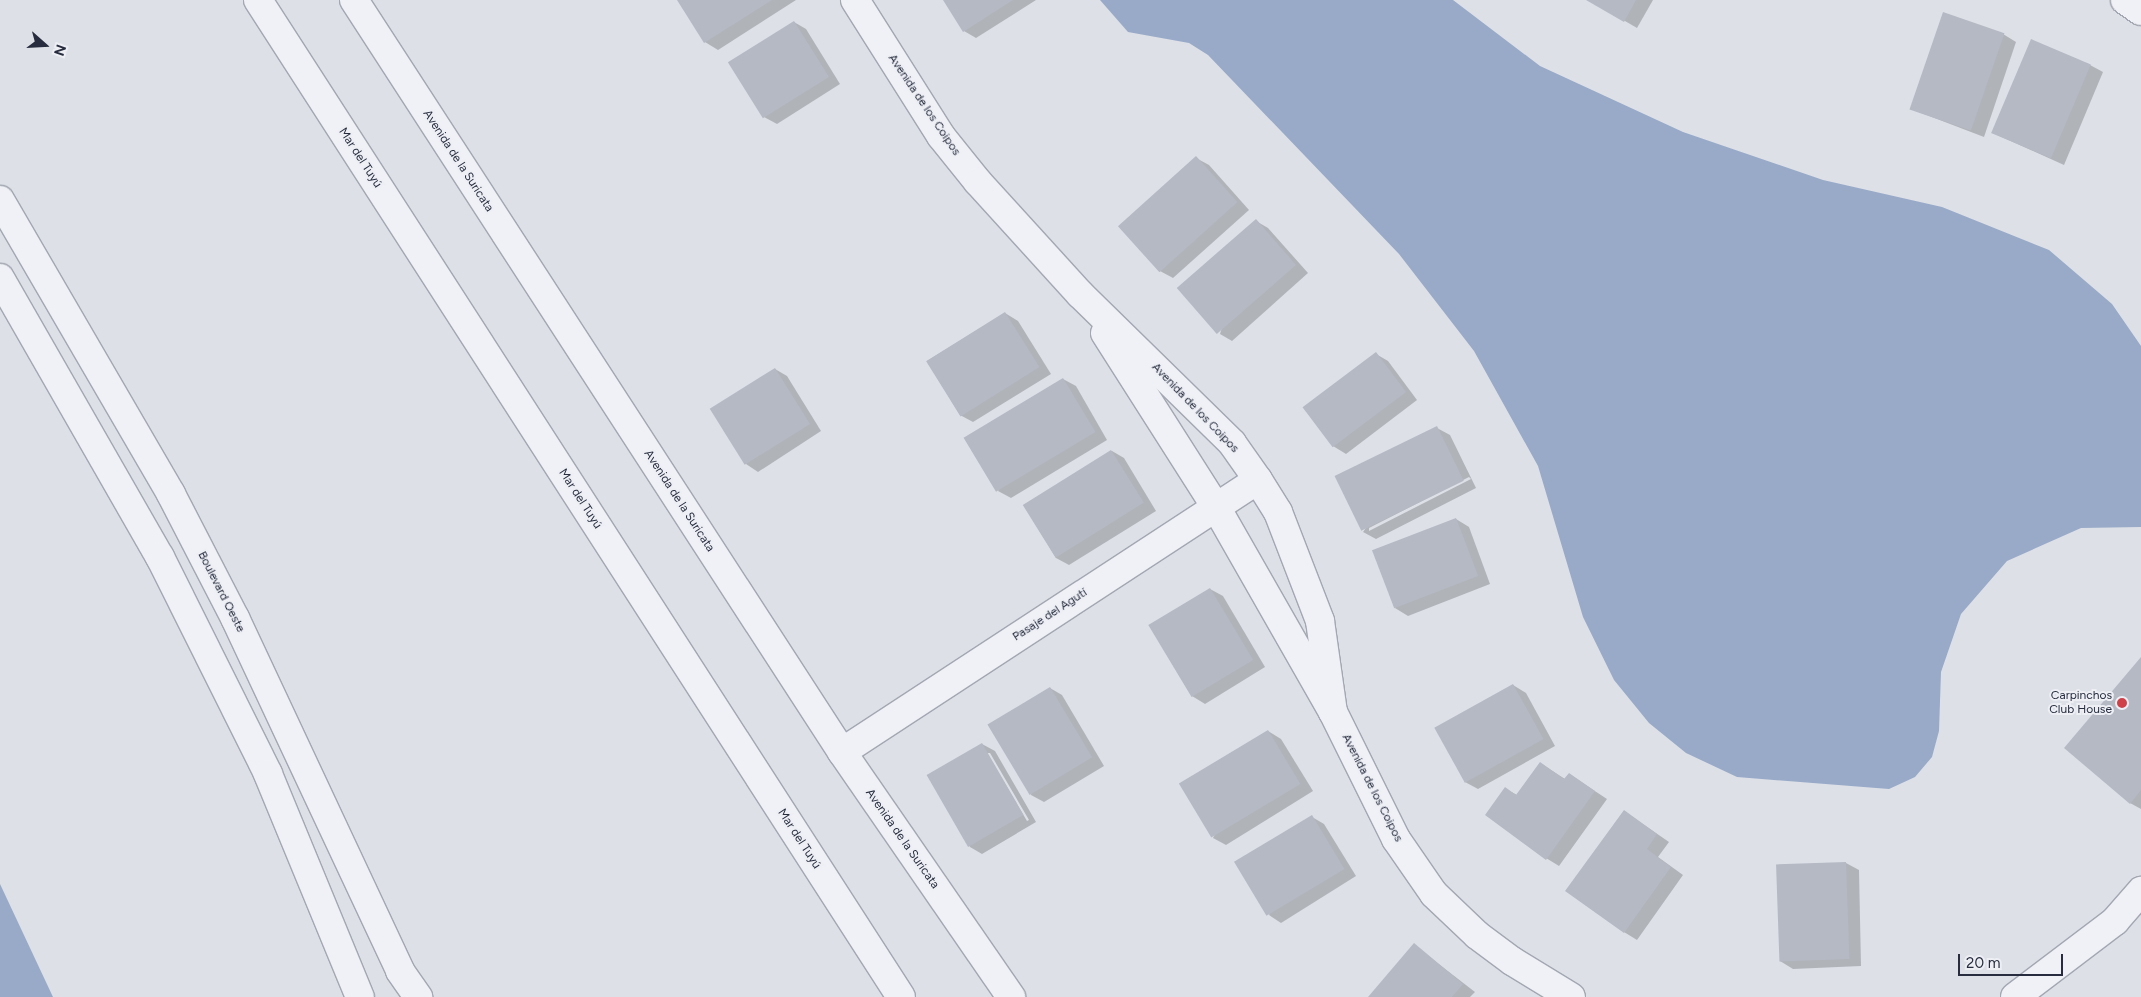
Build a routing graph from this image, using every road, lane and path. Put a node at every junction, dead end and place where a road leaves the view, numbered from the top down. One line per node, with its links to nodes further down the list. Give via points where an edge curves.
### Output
1 (258, 0): 20 (street, Mar del Tuyú)
2 (354, 0): 14 (street, Avenida de la Suricata)
3 (855, 0): 9 (street, Avenida de los Coipos, via 941,136 978,182)
4 (2125, 0): 5 (street)
5 (2141, 11)
6 (0, 200): 8 (street, Boulevard Oeste)
7 (0, 278): 10 (street)
8 (54, 289): 10 (street); 15 (street, Boulevard Oeste, via 171,494)
9 (1080, 294): 11 (street, Avenida de los Coipos, via 1232,443); 12 (street, Avenida de los Coipos)
10 (18, 308): 16 (street, via 160,557)
11 (1258, 480): 12 (street, Pasaje del Agutí); 13 (street, Avenida de los Coipos, via 1278,512 1320,621)
12 (1216, 507): 13 (street, Avenida de los Coipos); 14 (street, Pasaje del Agutí)
13 (1333, 712): 22 (street, Avenida de los Coipos, via 1396,839 1434,894 1477,935)
14 (842, 752): 21 (street, Avenida de la Suricata)
15 (301, 759): 16 (street); 19 (street, Boulevard Oeste, via 400,972)
16 (268, 774): 18 (street)
17 (2141, 891): 23 (street, via 2115,921)
18 (360, 997)
19 (418, 997)
20 (901, 997)
21 (1011, 997)
22 (1571, 997)
23 (2015, 997)

